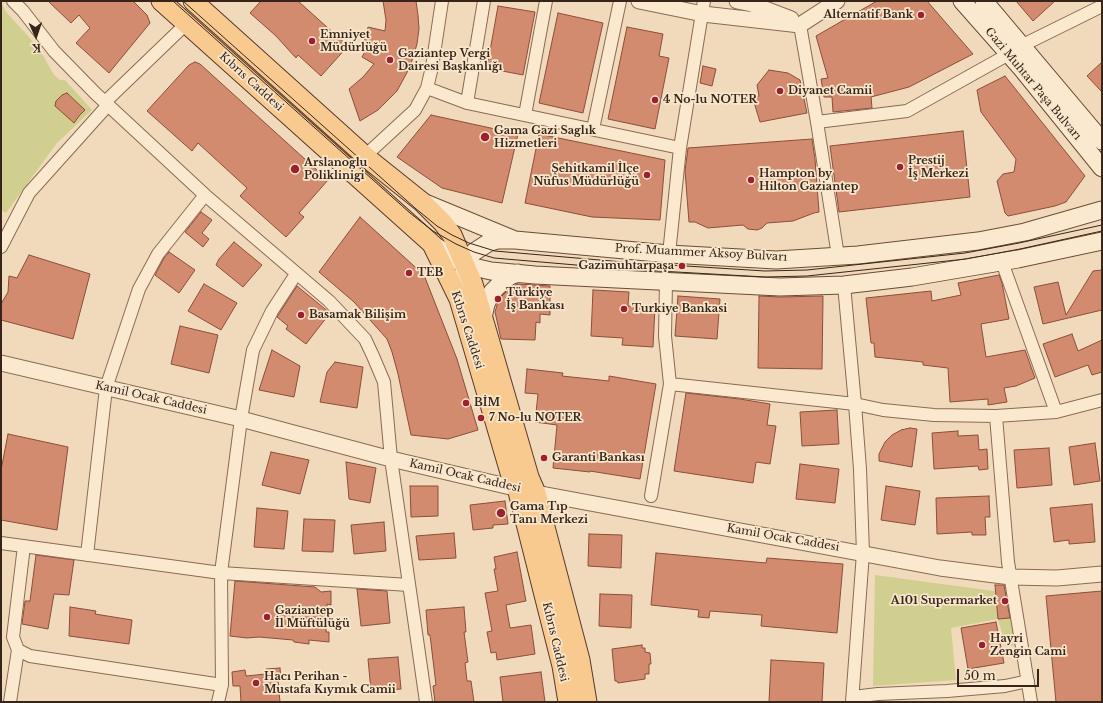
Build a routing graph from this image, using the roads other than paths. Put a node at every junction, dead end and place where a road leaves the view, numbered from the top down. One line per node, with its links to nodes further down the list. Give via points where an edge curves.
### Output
1 (13, 1): 19 (street, via 54,52)
2 (161, 1): 15 (main road, Kıbrıs Caddesi)
3 (442, 1): 18 (street)
4 (484, 1): 20 (street)
5 (546, 1): 21 (street)
6 (620, 1): 23 (street)
7 (639, 1): 14 (street)
8 (737, 1): 16 (street, via 786,16)
9 (838, 1): 16 (street)
10 (962, 1): 17 (main road, Gazi Muhtar Paşa Bulvarı)
11 (984, 1): 17 (main road, Gazi Muhtar Paşa Bulvarı)
12 (197, 2): 26 (main road)
13 (1102, 6): 17 (street)
14 (704, 8): 16 (street); 25 (street)
15 (186, 24): 19 (street); 33 (main road, Kıbrıs Caddesi)
16 (800, 25): 22 (street)
17 (1015, 50): 22 (street, via 907,111); 24 (main road, Gazi Muhtar Paşa Bulvarı); 27 (main road, Gazi Muhtar Paşa Bulvarı)
18 (427, 88): 20 (street); 26 (street, via 415,110)
19 (106, 103): 28 (street); 34 (street, via 29,193)
20 (467, 103): 21 (street)
21 (526, 115): 23 (street)
22 (817, 122): 36 (street)
23 (593, 130): 25 (street)
24 (1102, 141)
25 (680, 148): 35 (street)
26 (365, 156): 29 (main road)
27 (1102, 168)
28 (205, 195): 39 (street); 47 (street, via 158,254 139,289)
29 (422, 202): 31 (main road, Prof. Muammer Aksoy Bulvarı); 38 (main road, via 444,223)
30 (1102, 210): 36 (main road, Prof. Muammer Aksoy Bulvarı, via 1025,232 978,241)
31 (515, 240): 35 (main road, Prof. Muammer Aksoy Bulvarı); 38 (main road, via 488,243 474,252)
32 (1102, 242): 37 (main road)
33 (432, 244): 38 (main road); 43 (main road, Kıbrıs Caddesi)
34 (1, 247)
35 (669, 254): 36 (main road, Prof. Muammer Aksoy Bulvarı, via 776,260)
36 (838, 256)
37 (1002, 262): 42 (main road); 50 (street)
38 (465, 265): 40 (main road); 43 (main road); 44 (main road)
39 (296, 274): 52 (street, via 272,311 253,350); 53 (street, via 329,301 365,339 384,382)
40 (518, 274): 41 (main road); 44 (main road, via 510,276 492,292)
41 (666, 282): 42 (main road, via 780,287); 46 (street, via 665,336)
42 (844, 285): 49 (street)
43 (458, 299): 54 (main road, Kıbrıs Caddesi, via 511,476)
44 (483, 318): 55 (main road)
45 (1, 363): 47 (street, Kamil Ocak Caddesi)
46 (670, 384): 49 (street); 56 (street)
47 (106, 388): 52 (street, Kamil Ocak Caddesi); 60 (street)
48 (1102, 400): 50 (street)
49 (855, 404): 51 (street, via 883,410 934,415); 59 (street)
50 (1056, 412): 51 (street)
51 (996, 416): 63 (street)
52 (241, 419): 53 (street, Kamil Ocak Caddesi); 61 (street)
53 (391, 459): 54 (street, Kamil Ocak Caddesi); 64 (street)
54 (517, 488): 55 (street, Kamil Ocak Caddesi); 72 (main road, Kıbrıs Caddesi, via 562,666)
55 (536, 493): 59 (street, Kamil Ocak Caddesi); 73 (main road, via 580,660)
56 (651, 496)
57 (1, 543): 58 (street)
58 (24, 546): 60 (street); 65 (street, via 13,637)
59 (863, 553): 63 (street, Kamil Ocak Caddesi, via 940,568); 68 (street)
60 (87, 555): 61 (street)
61 (221, 573): 64 (street); 67 (street)
62 (1102, 574): 63 (street, Kamil Ocak Caddesi, via 1057,578)
63 (1011, 576): 66 (street)
64 (409, 585): 71 (street)
65 (18, 650): 67 (street, via 30,656); 69 (street)
66 (1028, 681): 68 (street, via 1005,686 878,694); 74 (street)
67 (222, 685): 70 (street)
68 (852, 699)
69 (7, 700)
70 (218, 702)
71 (426, 702)
72 (568, 702)
73 (587, 702)
74 (1031, 702)

